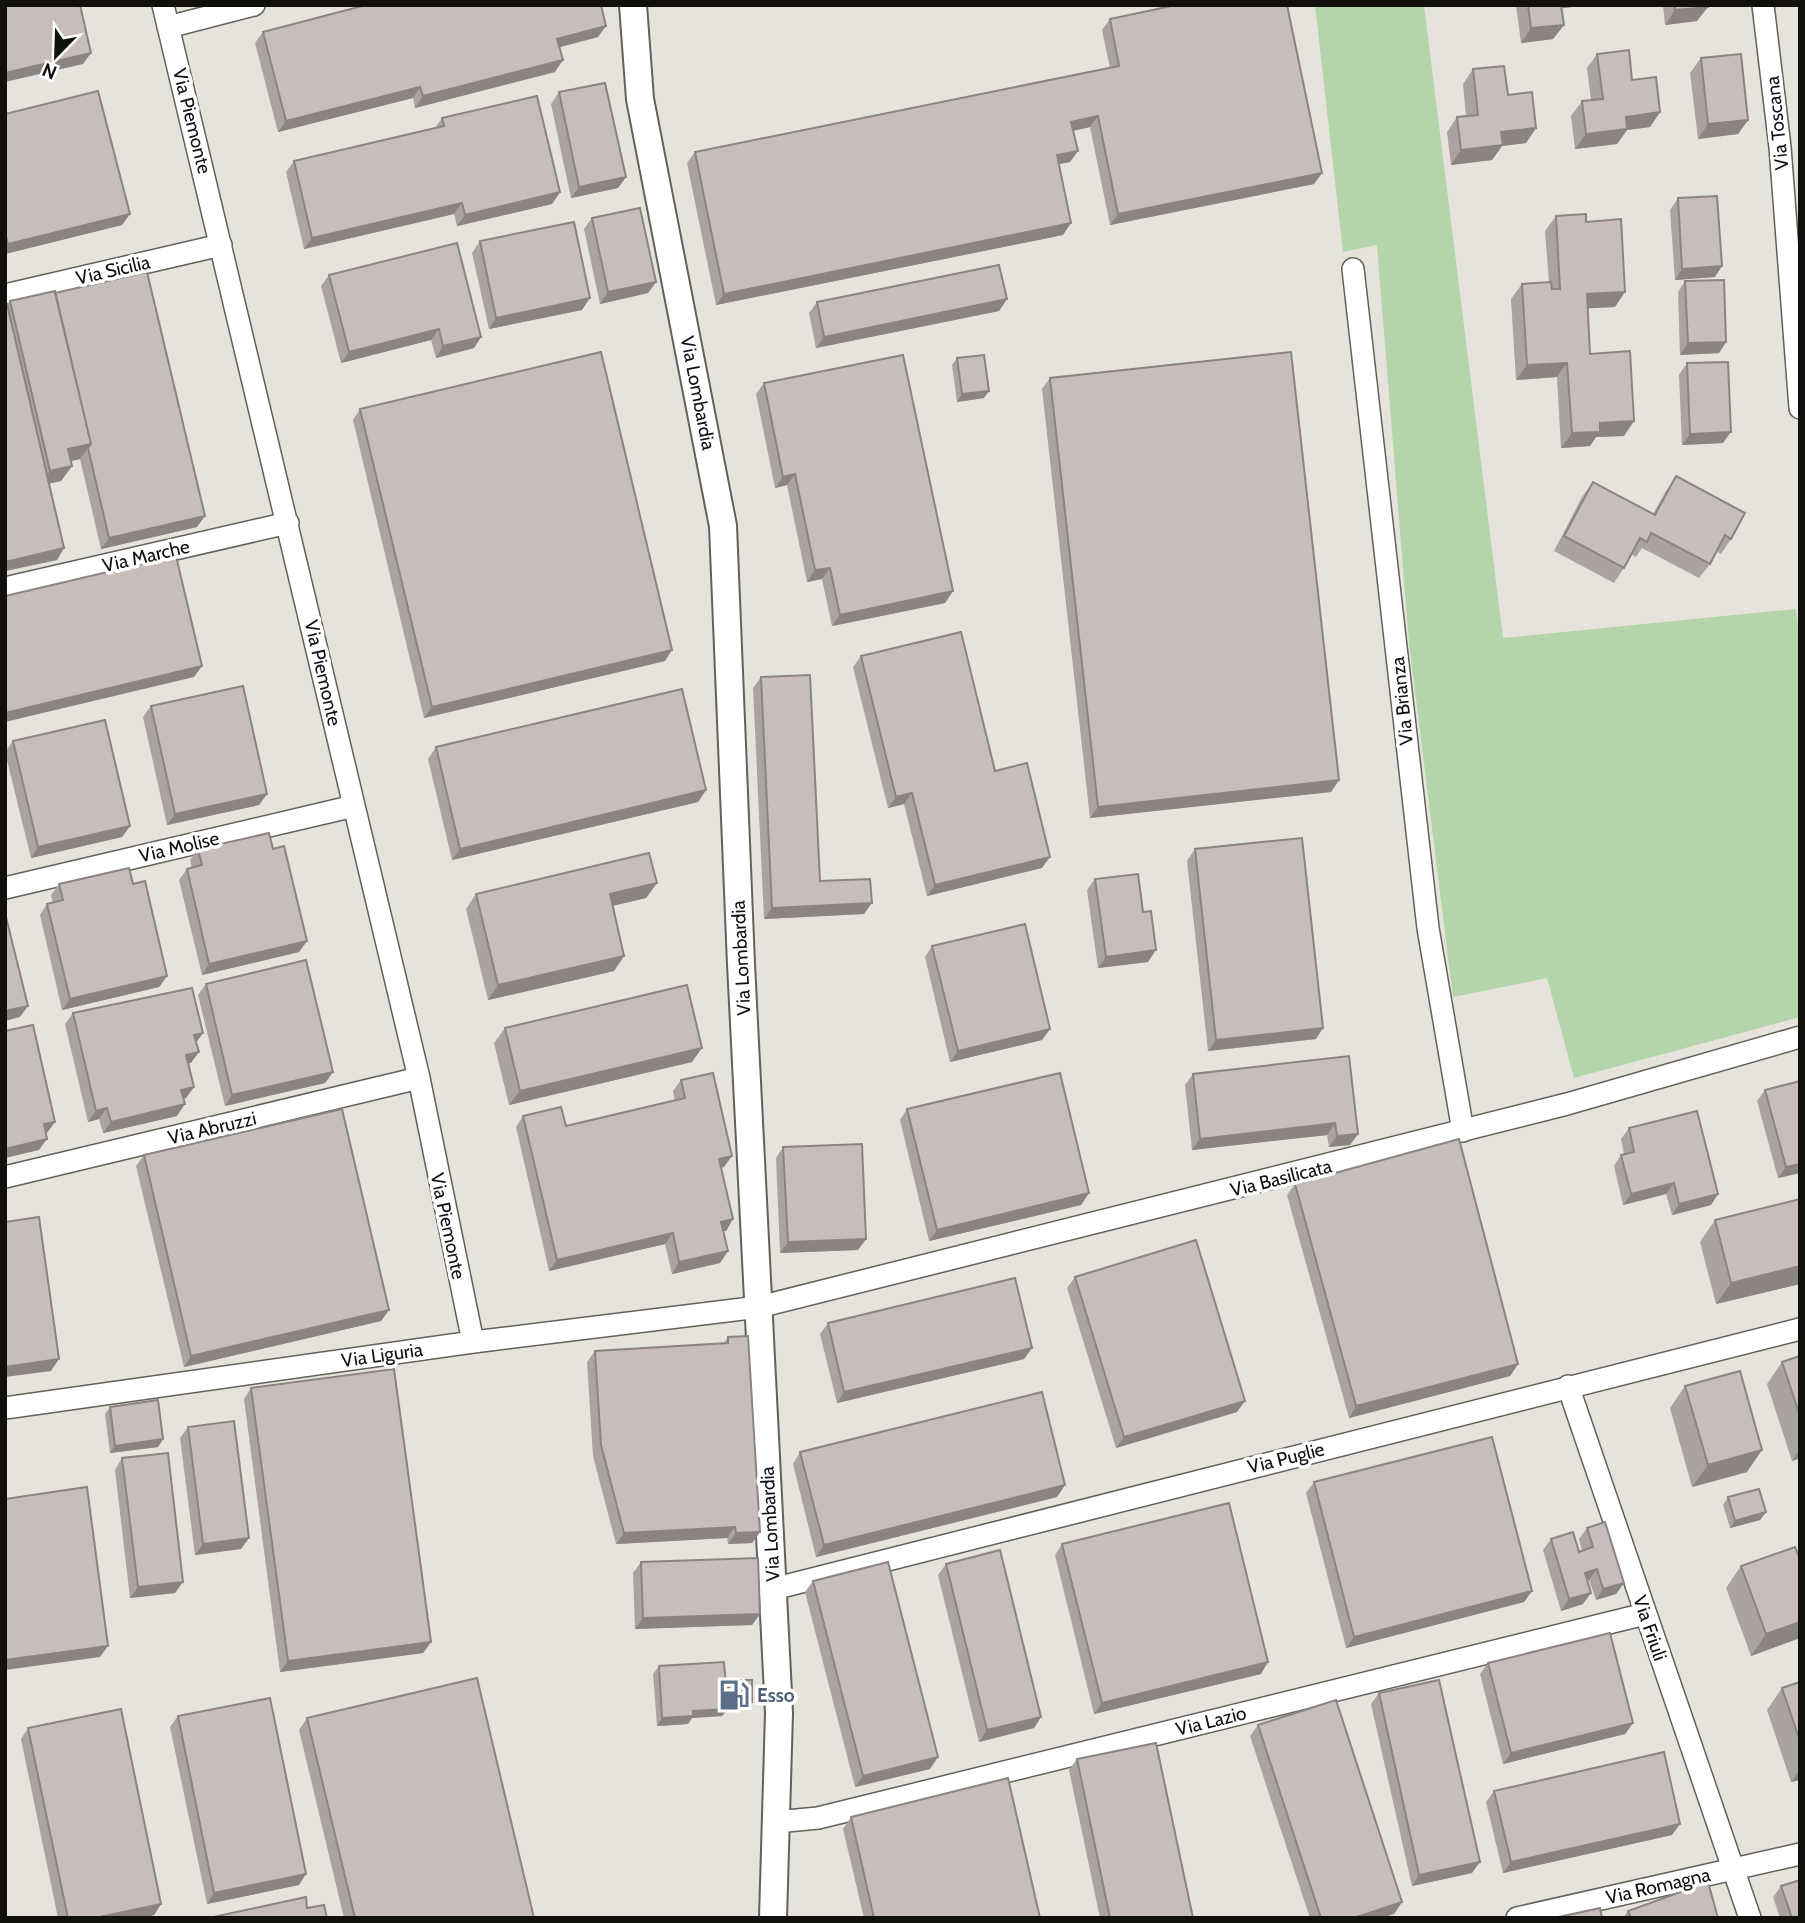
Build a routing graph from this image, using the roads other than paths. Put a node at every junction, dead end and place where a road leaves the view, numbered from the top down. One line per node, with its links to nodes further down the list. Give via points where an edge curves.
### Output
1 (163, 5): 5 (street, Via Piemonte)
2 (254, 5): 5 (street)
3 (633, 5): 19 (street, Via Lombardia, via 640,99 723,526)
4 (1763, 5): 9 (street, Via Toscana)
5 (168, 26): 6 (street, Via Piemonte)
6 (221, 245): 8 (street, Via Sicilia); 11 (street, Via Piemonte)
7 (1353, 269): 17 (street, Via Brianza, via 1428,928)
8 (5, 295)
9 (1798, 350): 10 (street, Via Toscana)
10 (1800, 408)
11 (288, 523): 12 (street, Via Marche); 13 (street, Via Piemonte)
12 (5, 588)
13 (354, 806): 14 (street, Via Molise); 16 (street, Via Piemonte)
14 (5, 888)
15 (1800, 1037): 17 (street, Via Basilicata)
16 (419, 1078): 18 (street, Via Abruzzi); 21 (street, Via Piemonte)
17 (1463, 1131): 19 (street, Via Basilicata)
18 (5, 1177)
19 (759, 1307): 21 (street, Via Liguria); 24 (street, Via Lombardia)
20 (1800, 1329): 22 (street, Via Puglie)
21 (473, 1342): 23 (street, Via Liguria)
22 (1568, 1386): 24 (street, Via Puglie); 25 (street, Via Friuli)
23 (5, 1408)
24 (774, 1589): 26 (street, Via Lombardia, via 779,1713)
25 (1644, 1614): 26 (street, Via Lazio, via 818,1818); 28 (street, Via Friuli)
26 (776, 1822): 29 (street, Via Lombardia)
27 (1800, 1854): 28 (street, Via Romagna)
28 (1735, 1869): 30 (street, Via Romagna); 31 (street, Via Friuli)
29 (774, 1918)
30 (1517, 1918)
31 (1749, 1918)

